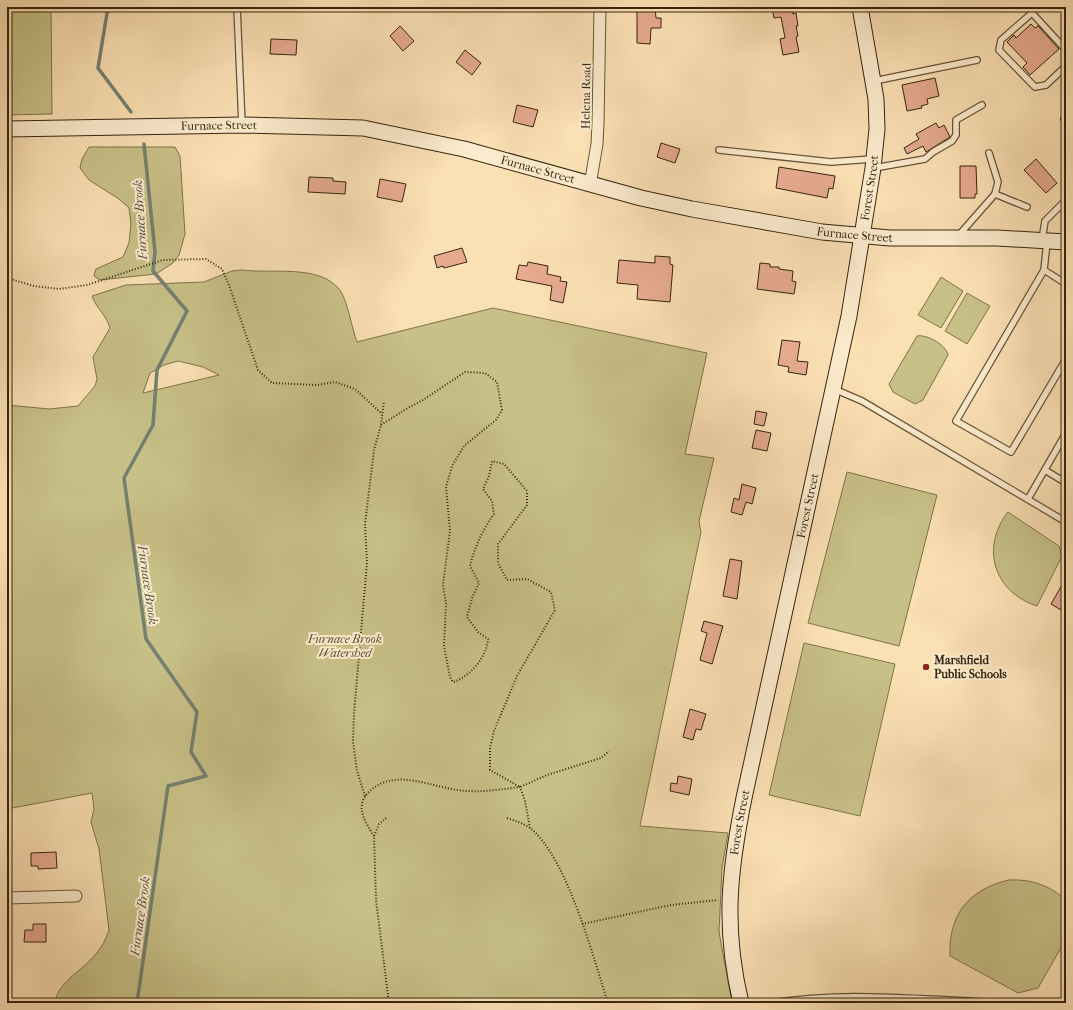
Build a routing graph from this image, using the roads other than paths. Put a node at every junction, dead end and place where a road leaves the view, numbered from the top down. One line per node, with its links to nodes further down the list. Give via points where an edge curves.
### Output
1 (237, 7): 11 (lane)
2 (600, 7): 16 (street, Helena Road, via 597,144)
3 (860, 7): 7 (main road, Forest Street)
4 (1066, 50): 6 (lane, via 1032,13 1001,40 999,50 1036,87 1046,85)
5 (977, 60): 7 (lane)
6 (1066, 66)
7 (874, 81): 15 (main road, Forest Street, via 877,129)
8 (982, 105): 15 (lane, via 956,120 956,135 952,141 925,159)
9 (1066, 118): 10 (lane)
10 (1066, 121)
11 (242, 125): 12 (main road, Furnace Street); 16 (main road, Furnace Street, via 342,126 383,131 471,151)
12 (7, 128)
13 (719, 150): 15 (lane, via 831,162)
14 (989, 153): 17 (lane, via 998,182)
15 (874, 163): 20 (main road, Forest Street)
16 (590, 185): 20 (main road, Furnace Street, via 698,210 822,232)
17 (995, 194): 19 (lane); 21 (lane)
18 (1066, 200): 22 (lane, via 1045,221)
19 (1027, 207)
20 (863, 236): 21 (main road, Furnace Street); 27 (main road, Forest Street)
21 (956, 238): 22 (main road, Furnace Street)
22 (1045, 240): 23 (main road, Furnace Street); 24 (lane)
23 (1066, 242)
24 (1044, 270): 25 (lane); 26 (lane, via 956,421 1011,452)
25 (1066, 284)
26 (1066, 359)
27 (834, 389): 31 (lane, via 862,401); 35 (main road, Forest Street, via 732,863 729,899 730,951)
28 (1066, 433): 29 (lane)
29 (1044, 470): 30 (lane); 31 (lane)
30 (1066, 483)
31 (1028, 499): 32 (lane)
32 (1066, 522)
33 (76, 896): 34 (street)
34 (7, 898)
35 (741, 1003)
36 (771, 1003): 37 (lane, via 836,996)
37 (989, 1003)

